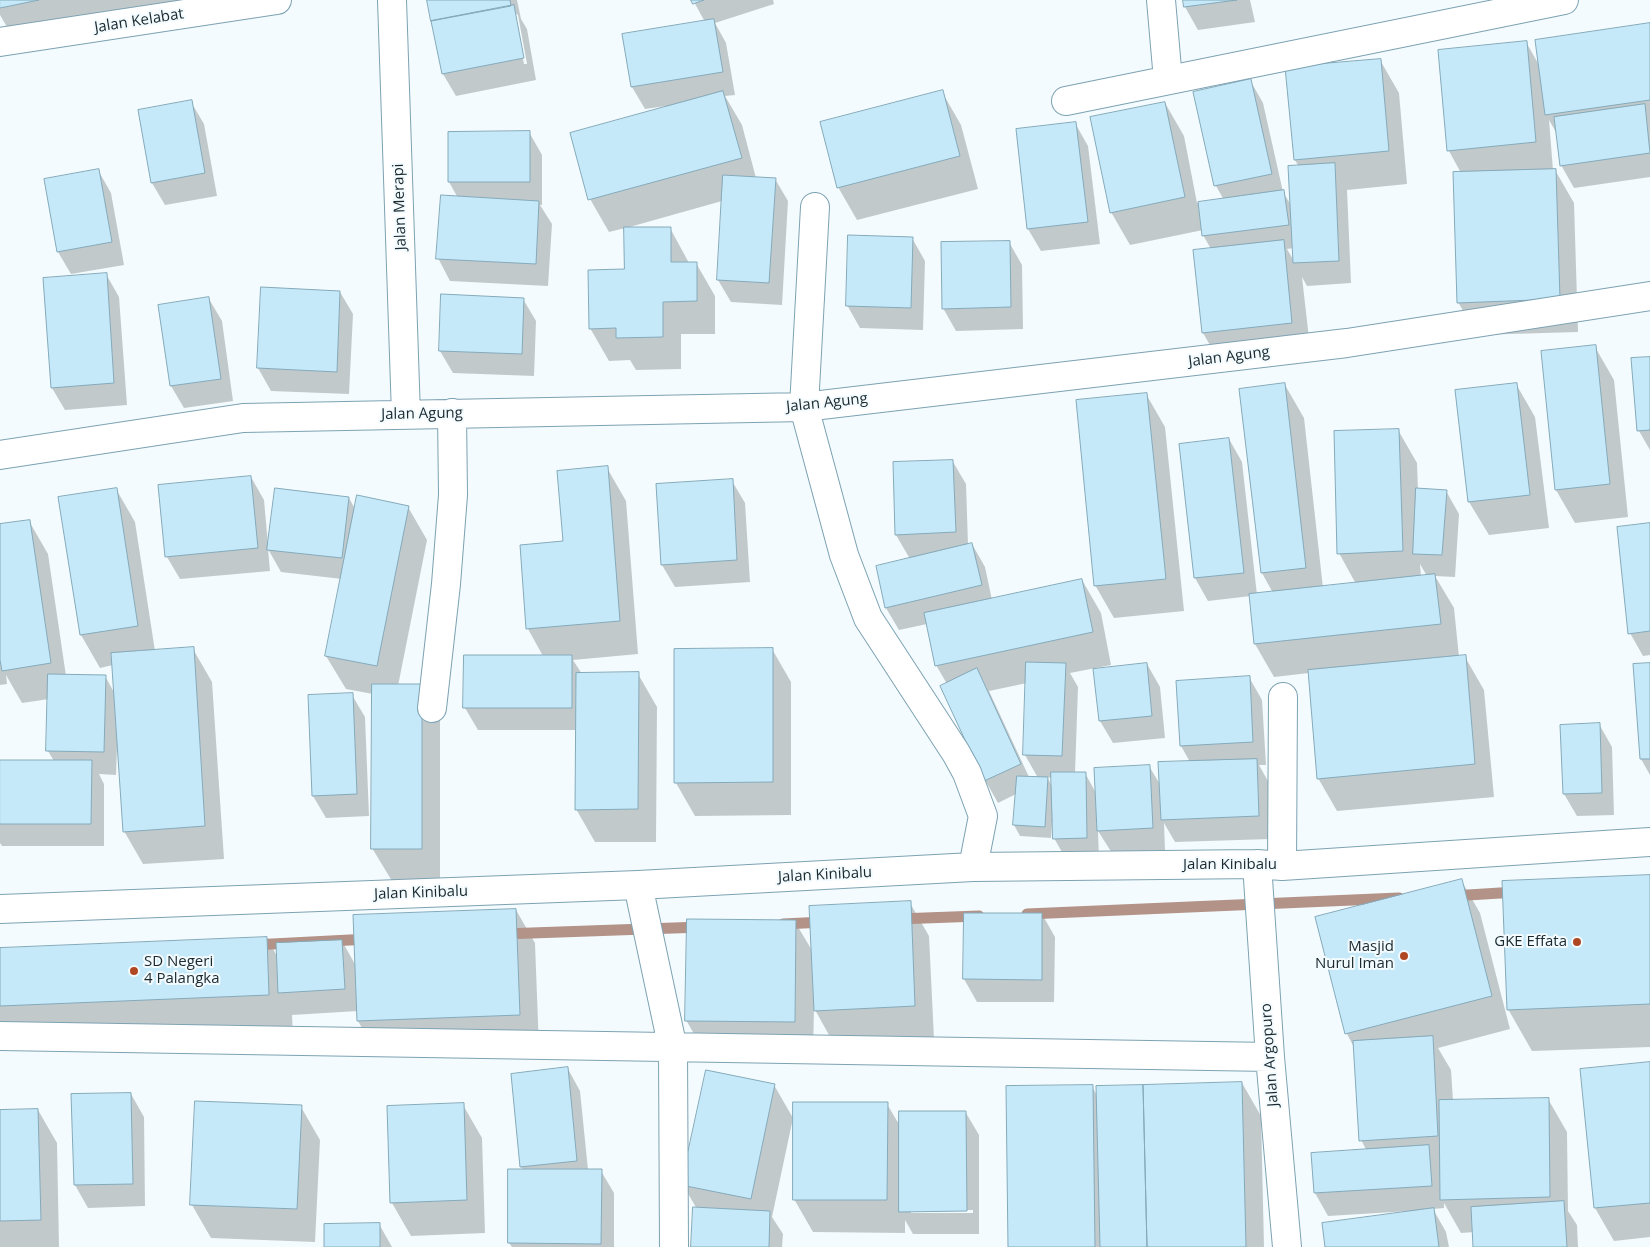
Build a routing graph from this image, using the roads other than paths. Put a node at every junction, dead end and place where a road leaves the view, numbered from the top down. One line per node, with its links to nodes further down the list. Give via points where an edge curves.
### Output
1 (277, 0): 5 (street, Jalan Kelabat)
2 (392, 0): 12 (street, Jalan Merapi)
3 (1160, 0): 6 (street)
4 (1564, 0): 6 (street)
5 (0, 42)
6 (1168, 80): 7 (street)
7 (1066, 101)
8 (815, 206): 10 (street)
9 (1650, 296): 10 (street, Jalan Agung, via 1347,343)
10 (804, 408): 11 (street, Jalan Agung); 18 (street, via 844,555 868,618 967,773 982,816)
11 (452, 414): 12 (street, Jalan Agung); 15 (street, via 452,505)
12 (406, 415): 13 (street, Jalan Agung, via 243,418)
13 (0, 455)
14 (1283, 697): 17 (street, Jalan Argopuro)
15 (432, 708)
16 (1650, 842): 17 (street, Jalan Kinibalu)
17 (1269, 865): 18 (street, Jalan Kinibalu); 23 (street, Jalan Argopuro)
18 (973, 867): 19 (street, Jalan Kinibalu)
19 (638, 885): 20 (street, Jalan Kinibalu); 22 (street)
20 (0, 909)
21 (0, 1036): 22 (street)
22 (673, 1048): 23 (street); 24 (street)
23 (1270, 1057): 25 (street, Jalan Argopuro)
24 (674, 1247)
25 (1287, 1247)

